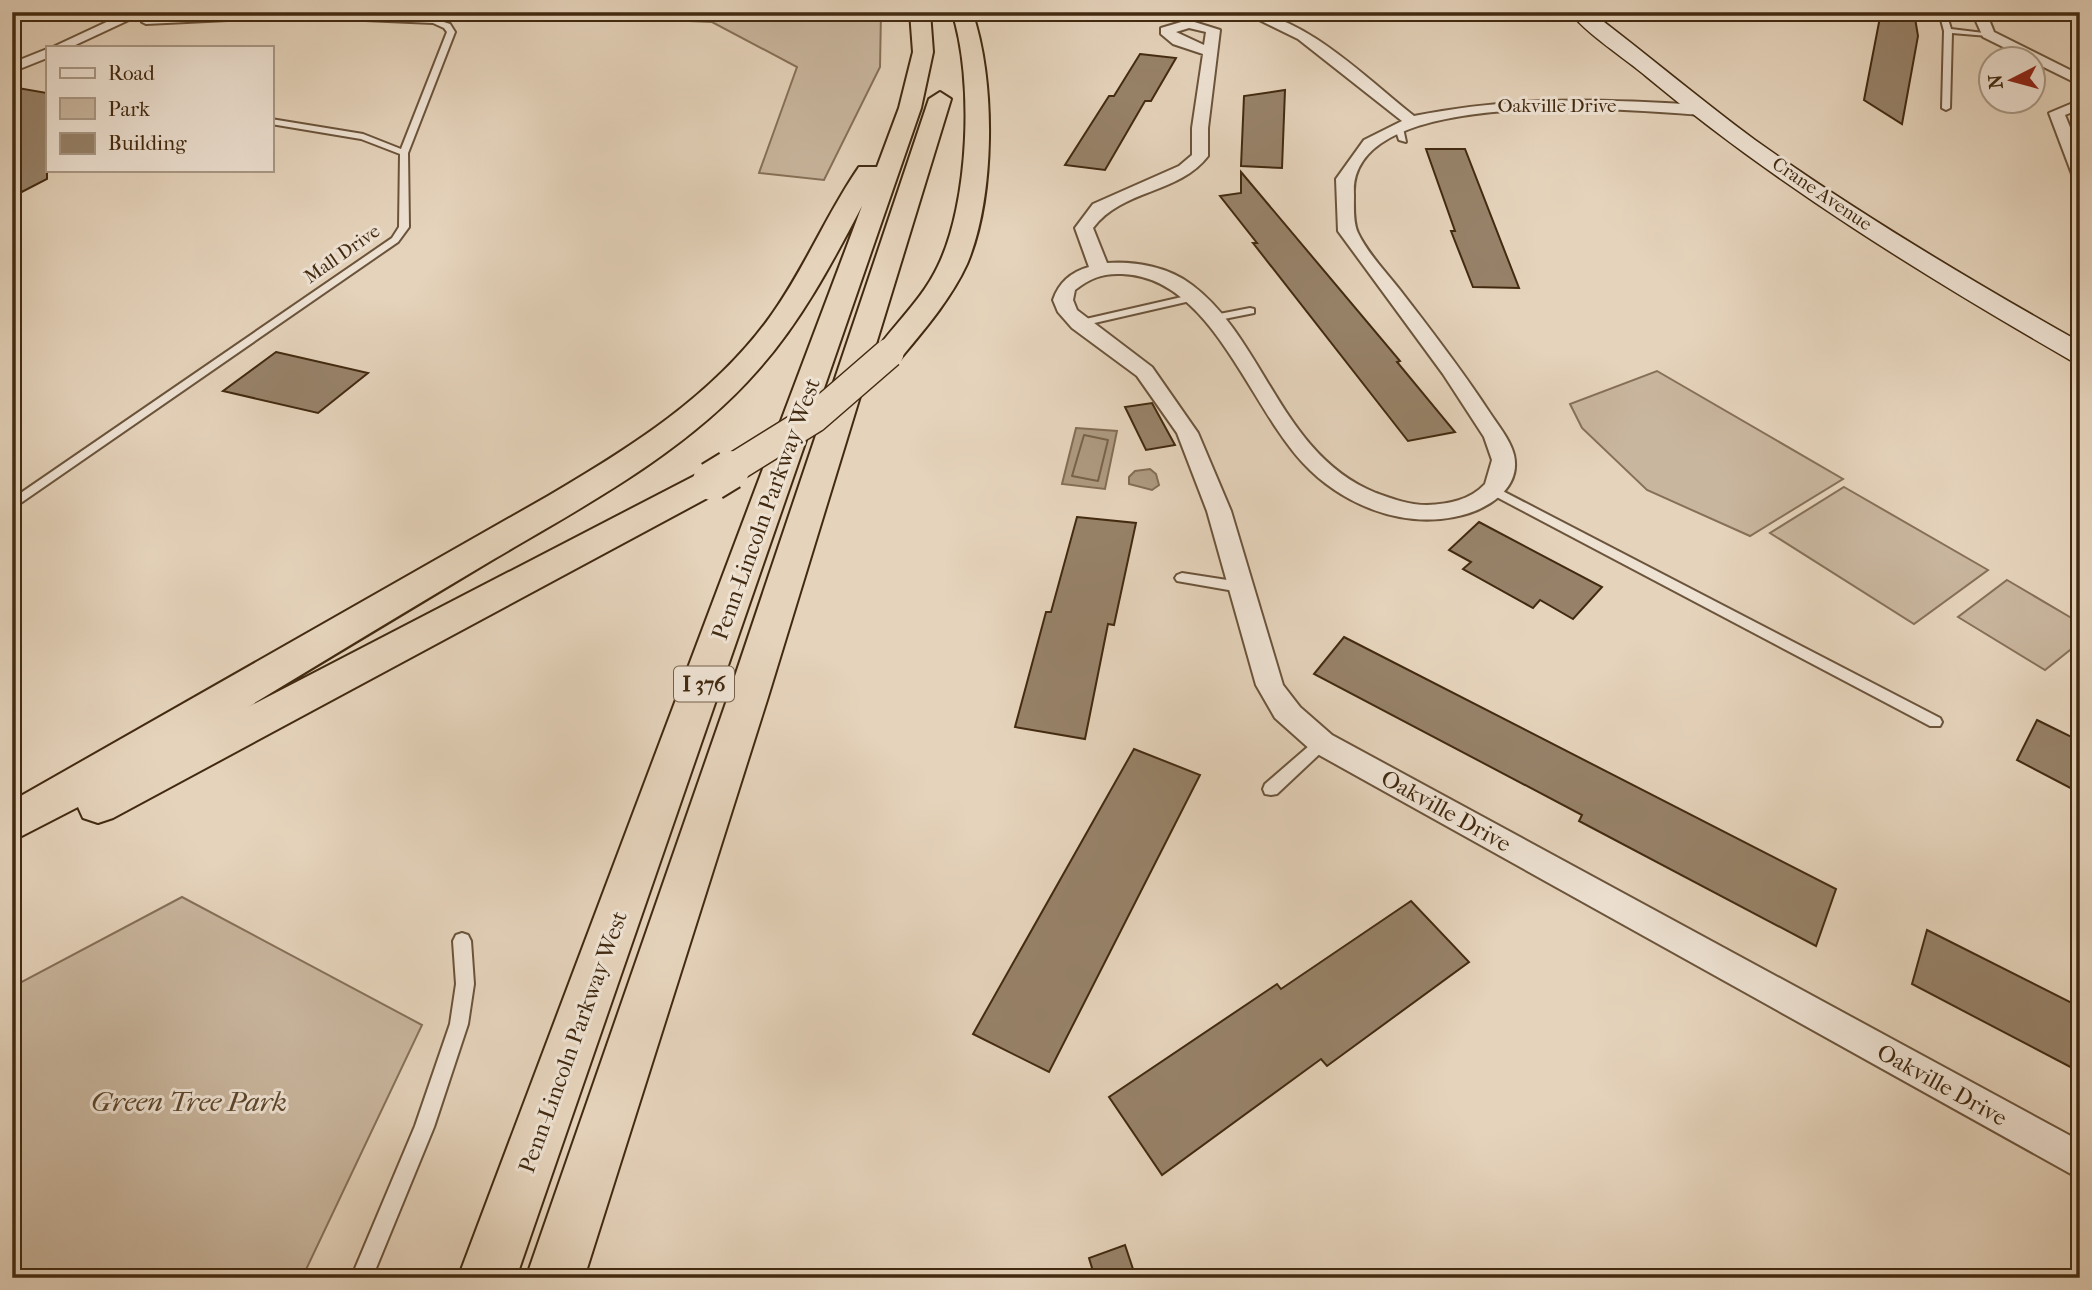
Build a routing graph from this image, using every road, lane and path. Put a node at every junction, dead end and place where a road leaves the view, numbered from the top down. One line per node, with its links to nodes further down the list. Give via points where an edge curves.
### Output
1 (920, 12): 17 (highway, Penn-Lincoln Parkway West / I 376)
2 (945, 12): 11 (highway)
3 (962, 12): 39 (highway, bridge, via 976,61 979,103 967,219 938,292 889,353 814,418 712,481)
4 (1249, 12): 22 (street, via 1303,36)
5 (1579, 12): 20 (street, Crane Avenue)
6 (1942, 12): 9 (lane)
7 (1979, 12): 10 (street)
8 (143, 17): 12 (street); 23 (lane, Mall Drive, via 295,17 429,21 447,26 451,32)
9 (1948, 31): 10 (lane); 19 (lane)
10 (1988, 34): 16 (street)
11 (949, 35)
12 (63, 46)
13 (1209, 51): 25 (street, via 1200,156 1157,188 1100,208 1084,228)
14 (46, 53): 15 (street)
15 (12, 68)
16 (2080, 81)
17 (930, 83): 38 (highway, via 785,315 746,365 702,407 576,494); 43 (highway, Penn-Lincoln Parkway West / I 376); 44 (highway, Penn-Lincoln Parkway West / I 376, via 748,697)
18 (2080, 104): 24 (street, via 2057,113)
19 (1946, 108)
20 (1701, 110): 22 (street, Oakville Drive, via 1495,104); 30 (street, Crane Avenue, via 1927,264)
21 (273, 121): 23 (lane, via 363,137)
22 (1405, 130): 31 (street, Oakville Drive, via 1383,134 1363,151 1342,183 1340,210 1362,253 1490,430 1503,455 1502,475)
23 (404, 153): 32 (lane, Mall Drive, via 404,227 395,240)
24 (2078, 168)
25 (1100, 271): 26 (street, via 1156,273); 29 (street, via 1082,276 1064,295 1063,304)
26 (1195, 297): 28 (street); 29 (lane)
27 (1250, 311): 28 (lane)
28 (1214, 318): 31 (street, via 1308,456 1360,498 1419,514 1470,506)
29 (1077, 324): 34 (street, Oakville Drive, via 1136,363 1188,432 1208,477)
30 (2080, 354)
31 (1493, 490): 35 (lane)
32 (12, 505)
33 (1182, 578): 34 (lane)
34 (1240, 587): 36 (street, Oakville Drive, via 1264,671 1282,706)
35 (1935, 722)
36 (1322, 743): 37 (lane); 41 (street, Oakville Drive)
37 (1270, 789)
38 (12, 824)
39 (12, 849)
40 (462, 941): 42 (lane, via 465,984 459,1024 424,1127)
41 (2080, 1161)
42 (361, 1278)
43 (487, 1278)
44 (555, 1278)

